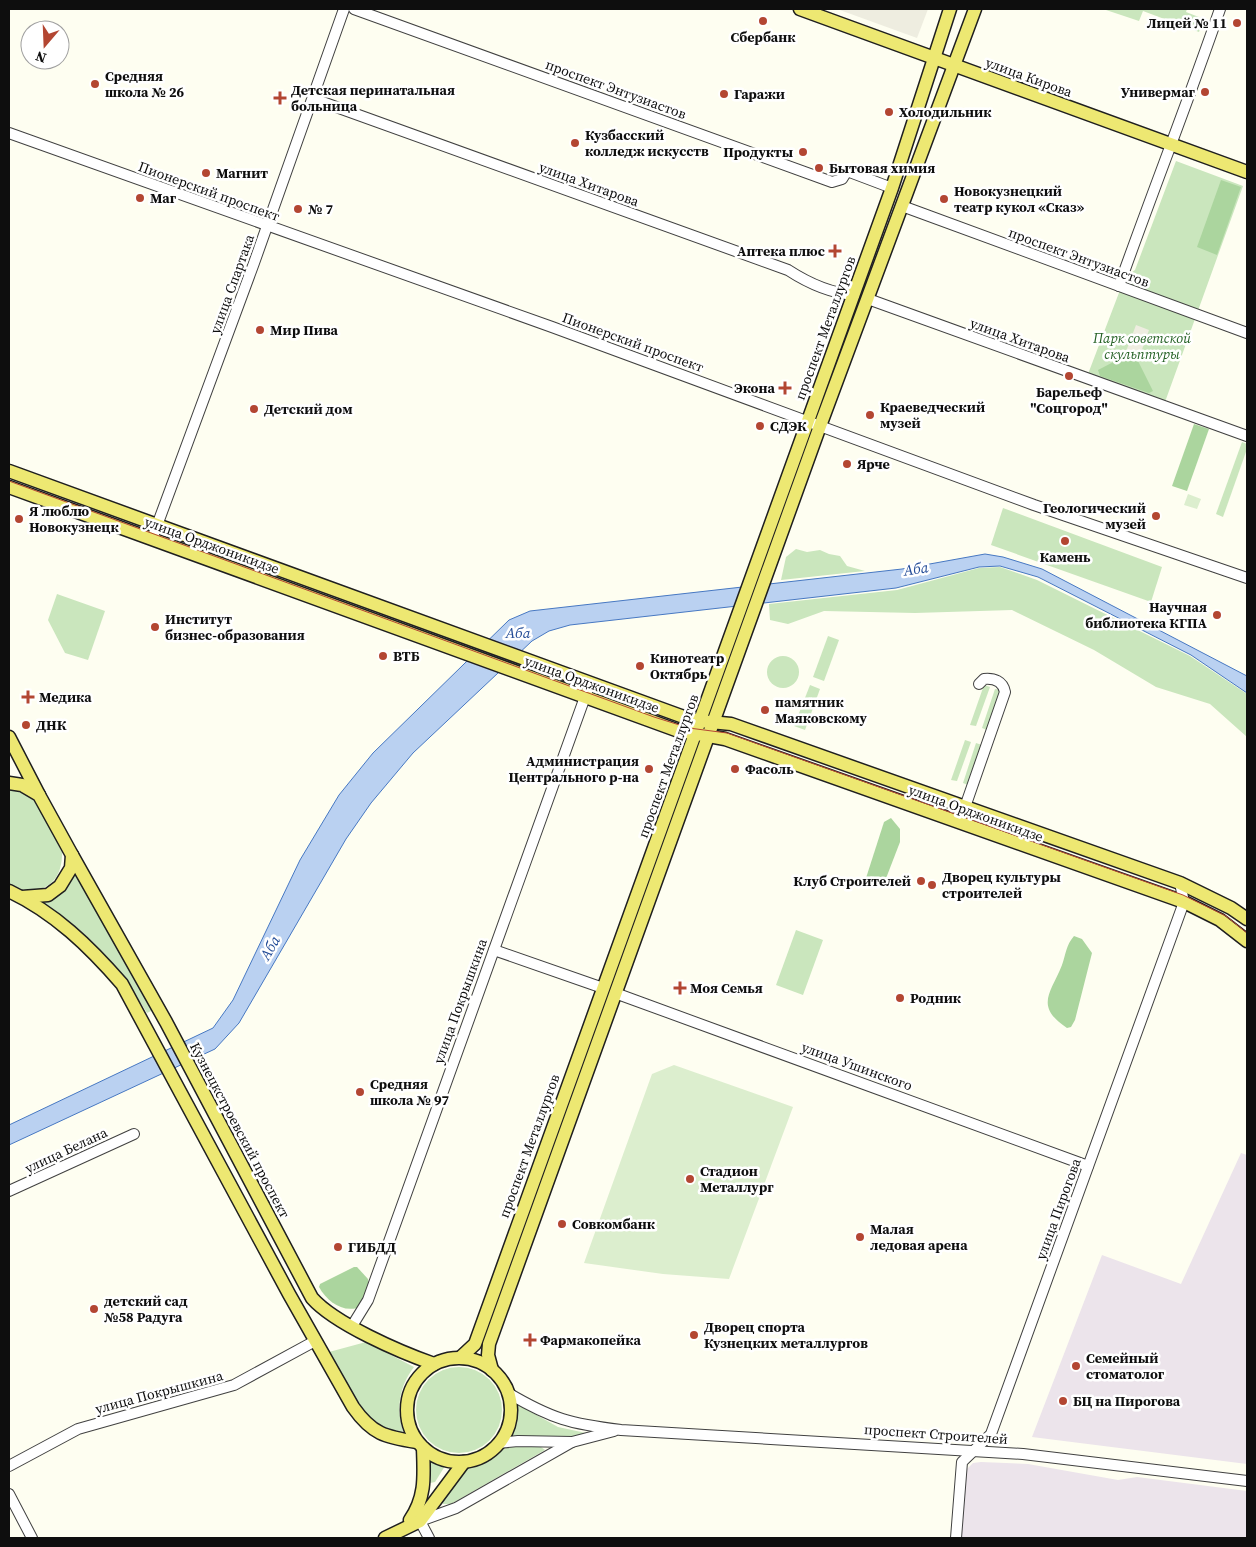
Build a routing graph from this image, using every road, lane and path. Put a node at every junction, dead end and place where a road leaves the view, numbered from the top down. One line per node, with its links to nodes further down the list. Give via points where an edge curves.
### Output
1 (344, 9): 9 (street, улица Спартака)
2 (354, 9): 13 (street, проспект Энтузиастов, via 832,182 842,179 846,171)
3 (800, 9): 7 (main road, улица Кирова)
4 (950, 9): 7 (main road, проспект Металлургов)
5 (975, 9): 8 (main road, проспект Металлургов)
6 (1220, 9): 11 (street, via 1177,133)
7 (934, 57): 8 (main road, улица Кирова); 13 (main road, проспект Металлургов)
8 (954, 64): 11 (main road, улица Кирова); 14 (main road, проспект Металлургов)
9 (314, 98): 15 (street, улица Спартака); 17 (street, улица Хитарова, via 788,270 808,283 840,294)
10 (9, 133): 15 (street, Пионерский проспект)
11 (1170, 144): 12 (main road, улица Кирова); 16 (street)
12 (1247, 172)
13 (892, 188): 17 (main road, проспект Металлургов)
14 (902, 206): 16 (street, проспект Энтузиастов); 18 (main road, проспект Металлургов)
15 (268, 226): 20 (street, Пионерский проспект); 24 (street, улица Спартака)
16 (1119, 286): 19 (street, проспект Энтузиастов)
17 (854, 295): 20 (main road, проспект Металлургов)
18 (868, 298): 20 (main road, проспект Металлургов); 21 (street, улица Хитарова)
19 (1247, 333)
20 (812, 426): 26 (street, Пионерский проспект); 27 (main road, проспект Металлургов, via 767,573); 27 (main road, проспект Металлургов, via 754,568)
21 (1247, 436)
22 (9, 471): 24 (main road, улица Орджоникидзе)
23 (9, 487): 25 (main road, улица Орджоникидзе)
24 (157, 525): 25 (street, улица Спартака); 28 (main road, улица Орджоникидзе)
25 (152, 539): 30 (main road, улица Орджоникидзе)
26 (1247, 578)
27 (737, 638): 31 (main road, проспект Металлургов); 32 (main road, проспект Металлургов)
28 (590, 683): 30 (street, улица Покрышкина); 31 (main road, улица Орджоникидзе)
29 (978, 684): 38 (street, via 984,679 995,680 1004,686 1005,692)
30 (585, 698): 33 (main road, улица Орджоникидзе); 46 (street, улица Покрышкина)
31 (700, 720): 32 (main road, улица Орджоникидзе); 33 (main road, проспект Металлургов)
32 (714, 722): 34 (main road, проспект Металлургов); 38 (main road, улица Орджоникидзе, via 731,724)
33 (695, 734): 34 (main road, улица Орджоникидзе); 47 (main road, проспект Металлургов)
34 (709, 736): 43 (main road, улица Орджоникидзе, via 725,738); 48 (main road, проспект Металлургов)
35 (9, 737): 37 (main road)
36 (9, 783): 37 (main road, via 22,785)
37 (39, 795): 39 (main road, Кузнецкстроевский проспект)
38 (965, 807): 40 (main road, улица Орджоникидзе)
39 (72, 854): 42 (main road, via 71,868 60,886 48,894); 52 (main road, Кузнецкстроевский проспект, via 166,1022 312,1298 328,1313)
40 (1180, 883): 43 (street); 44 (main road, улица Орджоникидзе, via 1231,908)
41 (9, 891): 42 (main road)
42 (22, 897): 53 (main road, via 65,926 102,961 128,992)
43 (1184, 902): 45 (main road, улица Орджоникидзе, via 1220,920); 50 (street, улица Пирогова)
44 (1247, 920)
45 (1247, 941)
46 (494, 950): 47 (street); 52 (street, улица Покрышкина, via 368,1300)
47 (602, 988): 54 (main road, проспект Металлургов, via 475,1344)
48 (615, 993): 50 (street, улица Ушинского); 56 (main road, проспект Металлургов, via 488,1344)
49 (134, 1134): 51 (street, улица Белана)
50 (1088, 1166): 62 (street, улица Пирогова, via 991,1434)
51 (9, 1192)
52 (352, 1326): 55 (main road, Кузнецкстроевский проспект)
53 (315, 1341): 61 (main road, via 364,1422 379,1433); 64 (street, улица Покрышкина, via 234,1385 78,1429)
54 (461, 1357): 55 (main road); 56 (main road)
55 (434, 1364): 61 (main road, via 419,1375 410,1391 406,1408 409,1426)
56 (492, 1370): 57 (main road)
57 (508, 1393): 58 (street, via 562,1420); 60 (main road, via 511,1411 508,1428)
58 (621, 1430): 59 (street); 62 (street, проспект Строителей)
59 (572, 1442): 60 (street); 67 (street, via 456,1508)
60 (499, 1443): 63 (main road, via 483,1456)
61 (420, 1445): 63 (main road, via 442,1459); 68 (main road, via 424,1489 419,1507)
62 (972, 1451): 65 (street, проспект Строителей, via 1023,1454); 72 (street, улица Пирогова, via 962,1462)
63 (464, 1462): 67 (main road)
64 (9, 1466)
65 (1247, 1481)
66 (9, 1494): 69 (street)
67 (420, 1521): 68 (main road); 71 (street)
68 (406, 1526): 70 (main road)
69 (32, 1538)
70 (385, 1538)
71 (429, 1538)
72 (956, 1538)

